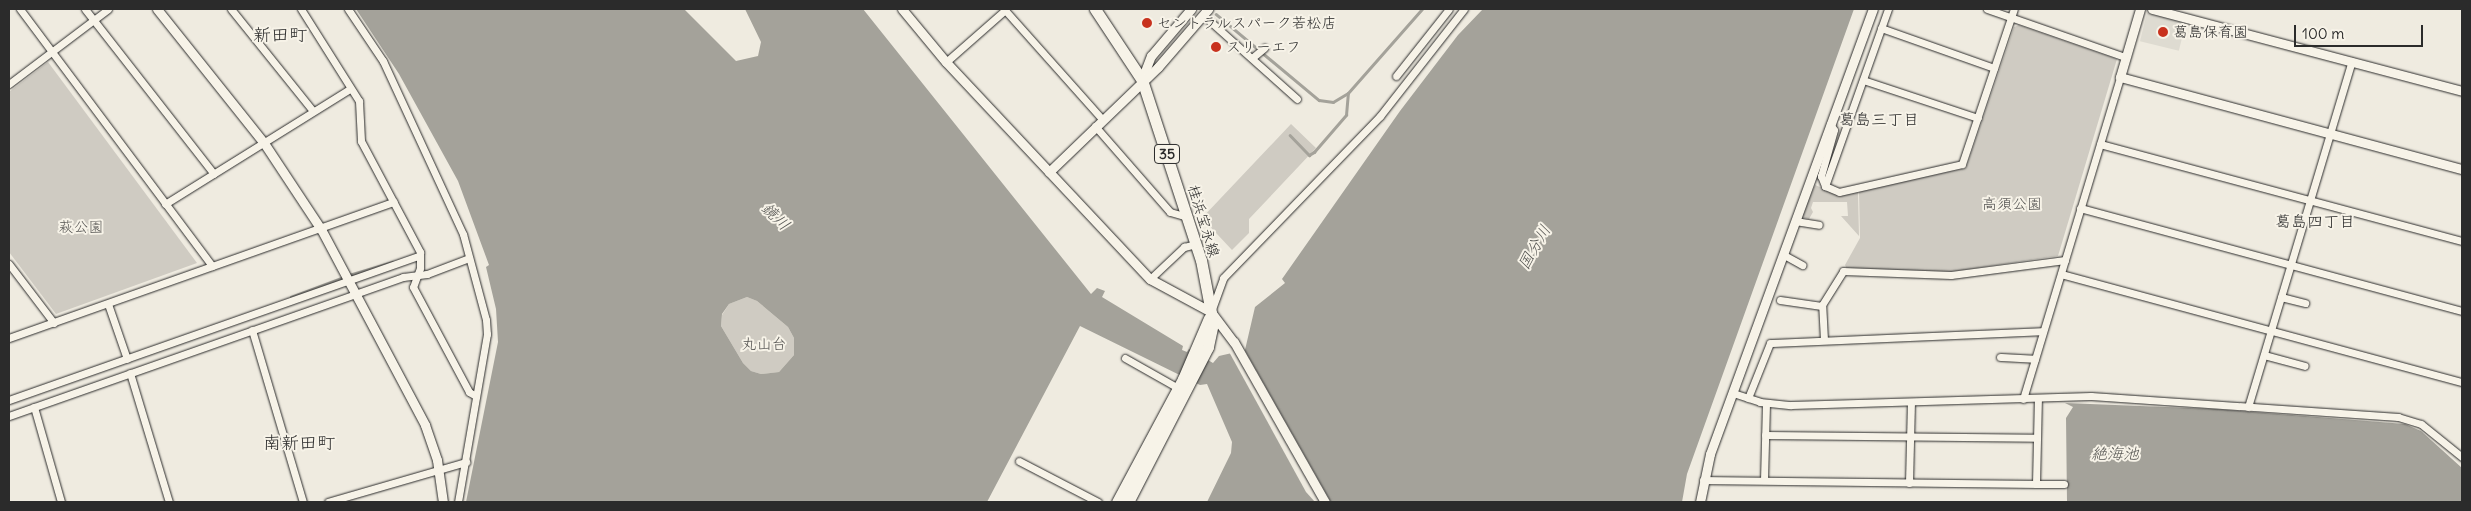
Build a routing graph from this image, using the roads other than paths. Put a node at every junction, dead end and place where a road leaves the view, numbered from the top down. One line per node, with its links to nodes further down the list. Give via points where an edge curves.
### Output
1 (20, 9): 25 (street)
2 (85, 9): 22 (street)
3 (108, 9): 22 (street)
4 (157, 9): 45 (street)
5 (231, 9): 39 (street)
6 (301, 9): 36 (street)
7 (348, 9): 63 (street, via 383,61 462,234)
8 (902, 9): 28 (street)
9 (1004, 9): 28 (street); 41 (street)
10 (1095, 9): 33 (main road, 桂浜宝永線 / 35)
11 (1191, 9): 33 (street, via 1151,56)
12 (1449, 9): 31 (street)
13 (1464, 9): 80 (street, via 1380,116 1223,278)
14 (1873, 9): 42 (street)
15 (1888, 9): 23 (street)
16 (1987, 9): 21 (street)
17 (2014, 9): 21 (street)
18 (2140, 9): 26 (street)
19 (2152, 9): 29 (street)
20 (1205, 12): 27 (street); 33 (street, via 1158,67)
21 (2011, 17): 26 (street); 30 (street)
22 (94, 20): 25 (street); 49 (street)
23 (1881, 28): 30 (street); 34 (street)
24 (1264, 48): 27 (street)
25 (51, 52): 35 (street); 53 (street)
26 (2125, 57): 32 (street)
27 (1252, 58): 38 (street)
28 (946, 62): 48 (street)
29 (2352, 62): 37 (street); 44 (street)
30 (1994, 68): 40 (street)
31 (1396, 76)
32 (2120, 77): 44 (street); 46 (street)
33 (1142, 80): 41 (street); 55 (main road, 桂浜宝永線 / 35)
34 (1863, 80): 40 (street); 50 (street)
35 (9, 84)
36 (350, 89): 39 (street); 52 (street, via 359,101 361,141)
37 (2462, 91)
38 (1297, 99)
39 (314, 111): 45 (street)
40 (1978, 118): 50 (street, via 1962,164 1839,192)
41 (1102, 119): 43 (street)
42 (1830, 124): 50 (street, via 1834,130 1821,176); 56 (street)
43 (1094, 126): 48 (street); 55 (street, via 1170,212)
44 (2330, 135): 47 (street); 51 (street)
45 (264, 143): 49 (street); 58 (street)
46 (2100, 144): 51 (street); 54 (street)
47 (2462, 168)
48 (1049, 172): 71 (street)
49 (214, 174): 53 (street)
50 (1825, 186)
51 (2310, 201): 59 (street); 66 (street)
52 (394, 202): 58 (street); 62 (street, via 420,252)
53 (165, 204): 67 (street)
54 (2080, 208): 64 (street); 66 (street)
55 (1188, 217): 60 (main road, 桂浜宝永線 / 35)
56 (1795, 221): 57 (street); 61 (street)
57 (1819, 225)
58 (320, 229): 67 (street); 72 (street)
59 (2462, 241)
60 (1196, 244): 71 (street, via 1184,247); 80 (main road, 桂浜宝永線 / 35)
61 (1784, 255): 68 (street); 96 (street)
62 (418, 256): 70 (street, via 420,268); 72 (street)
63 (469, 258): 70 (street); 97 (street, via 487,334)
64 (2065, 260): 69 (street); 78 (street, via 1951,274 1843,271)
65 (9, 264): 81 (street)
66 (2291, 265): 74 (street); 79 (street)
67 (212, 266): 77 (street)
68 (1802, 266)
69 (2061, 274): 83 (street); 84 (street)
70 (416, 277): 73 (street, via 403,278); 97 (street, via 413,286 468,392)
71 (1150, 279): 80 (street)
72 (348, 281): 73 (street); 90 (street)
73 (355, 294): 82 (street); 113 (street, via 425,425)
74 (2281, 297): 76 (street); 84 (street)
75 (1780, 300): 78 (street)
76 (2304, 303)
77 (108, 304): 81 (street); 90 (street)
78 (1822, 306): 86 (street)
79 (2462, 311)
80 (1211, 312): 95 (main road, via 1201,353); 128 (street, via 1234,342)
81 (54, 323): 85 (street)
82 (252, 330): 93 (street); 121 (street)
83 (2043, 331): 86 (street); 91 (street)
84 (2271, 331): 87 (street); 94 (street)
85 (9, 338)
86 (1824, 340): 98 (street, via 1770,342)
87 (2264, 355): 92 (street); 105 (street)
88 (2000, 357): 91 (street)
89 (1125, 358): 95 (street)
90 (126, 359): 101 (street)
91 (2035, 359): 99 (street)
92 (2304, 366)
93 (130, 373): 104 (street); 120 (street)
94 (2462, 382)
95 (1184, 385): 126 (main road); 127 (main road)
96 (1733, 393): 98 (street); 114 (street)
97 (476, 396): 112 (street)
98 (1748, 398): 103 (street)
99 (2023, 398): 100 (street); 102 (street)
100 (2038, 398): 105 (street, via 2091,396); 109 (street)
101 (9, 400)
102 (1911, 402): 103 (street); 108 (street)
103 (1766, 403): 107 (street)
104 (34, 407): 106 (street); 119 (street)
105 (2248, 407): 110 (street, via 2409,419 2421,424)
106 (9, 416)
107 (1765, 435): 108 (street); 115 (street)
108 (1910, 437): 109 (street); 116 (street)
109 (2037, 438): 117 (street)
110 (2462, 457)
111 (1019, 461): 125 (street)
112 (466, 462): 113 (street); 124 (street)
113 (438, 470): 122 (street); 123 (street)
114 (1703, 480): 115 (street); 129 (street)
115 (1764, 480): 116 (street)
116 (1909, 483): 117 (street)
117 (2036, 484): 118 (street)
118 (2064, 484)
119 (61, 502)
120 (169, 502)
121 (303, 502)
122 (328, 502)
123 (443, 502)
124 (458, 502)
125 (1098, 502)
126 (1117, 502)
127 (1128, 502)
128 (1325, 502)
129 (1700, 502)

